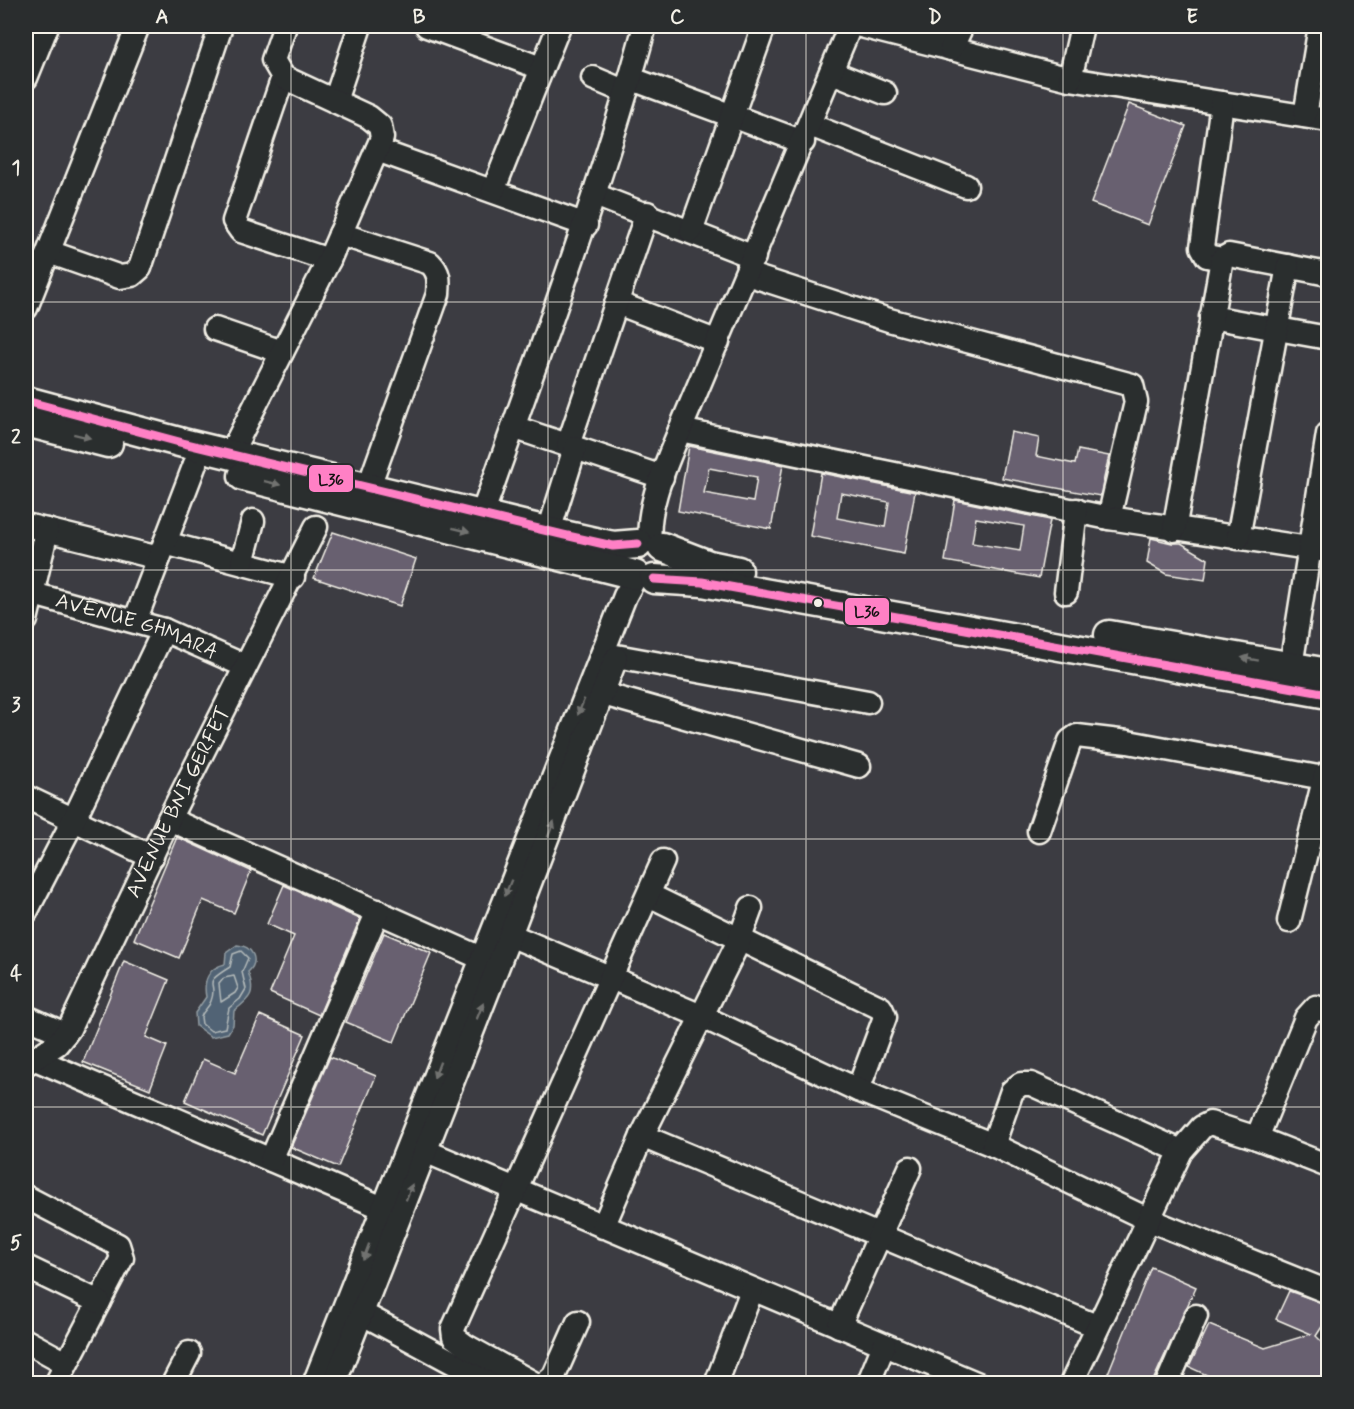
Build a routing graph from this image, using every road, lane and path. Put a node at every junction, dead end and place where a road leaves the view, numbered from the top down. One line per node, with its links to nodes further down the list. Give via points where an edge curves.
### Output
1 (47, 26): 19 (street)
2 (138, 26): 38 (street)
3 (221, 26): 38 (street, via 140,268 120,277)
4 (285, 26): 18 (street, via 273,60)
5 (360, 26): 24 (street)
6 (427, 26): 16 (street)
7 (559, 26): 16 (street)
8 (764, 26): 26 (street)
9 (850, 26): 17 (street)
10 (861, 26): 15 (street)
11 (962, 26): 15 (street)
12 (1082, 26): 21 (street)
13 (1320, 26): 27 (street)
14 (640, 27): 22 (street)
15 (951, 50): 21 (street)
16 (541, 68): 32 (street)
17 (832, 72): 23 (street); 29 (street)
18 (284, 77): 24 (street); 40 (street, via 234,221 241,231)
19 (26, 78)
20 (593, 78): 22 (street)
21 (1070, 79): 25 (street)
22 (629, 86): 26 (street); 33 (street)
23 (885, 93)
24 (335, 101): 30 (street, via 380,126 382,138)
25 (1222, 103): 27 (street); 39 (street, via 1202,247 1207,256)
26 (732, 116): 29 (street); 36 (street)
27 (1305, 116): 28 (street)
28 (1329, 120)
29 (806, 134): 31 (street); 41 (street)
30 (377, 150): 32 (street); 37 (street)
31 (966, 186)
32 (493, 191): 35 (street)
33 (595, 195): 34 (street); 35 (street)
34 (647, 213): 36 (street); 44 (street)
35 (586, 225): 54 (street)
36 (691, 231): 41 (street)
37 (340, 234): 40 (street); 61 (street, via 430,263 438,271 438,294)
38 (50, 252): 45 (street)
39 (1222, 259): 42 (street, via 1229,255); 46 (street)
40 (329, 260): 51 (street)
41 (751, 266): 50 (street); 64 (street, via 889,320 1132,386 1136,402)
42 (1288, 266): 43 (street); 47 (street)
43 (1329, 274)
44 (617, 303): 50 (street); 57 (street)
45 (26, 308)
46 (1211, 317): 47 (street); 68 (street)
47 (1278, 328): 49 (street); 70 (street)
48 (216, 329): 51 (street)
49 (1329, 338)
50 (718, 342): 55 (street)
51 (282, 352): 58 (street)
52 (26, 401): 58 (main road)
53 (26, 422): 59 (main road, one-way to 59)
54 (513, 427): 57 (street); 63 (street)
55 (680, 430): 60 (street); 62 (street)
56 (1329, 434): 72 (street)
57 (571, 446): 60 (street); 69 (street)
58 (231, 453): 61 (main road)
59 (195, 464): 73 (street); 76 (main road, one-way to 76)
60 (662, 477): 71 (street, via 650,522)
61 (369, 486): 63 (main road)
62 (1076, 510): 64 (street); 77 (street)
63 (482, 515): 69 (main road)
64 (1109, 518): 68 (street)
65 (254, 521): 74 (street)
66 (36, 527): 73 (street); 78 (street)
67 (316, 527): 75 (street, AVENUE BNI GERFET)
68 (1174, 530): 70 (street)
69 (549, 531): 71 (main road, via 613,546)
70 (1238, 538): 72 (street)
71 (650, 544): 76 (main road, via 629,559 631,571); 84 (main road, one-way to 71, via 733,571)
72 (1319, 549): 84 (street)
73 (162, 551): 74 (street); 80 (street)
74 (242, 563): 75 (street)
75 (293, 577): 83 (street, AVENUE BNI GERFET)
76 (643, 578): 82 (street); 87 (main road, via 702,582); 105 (street, one-way to 105, via 628,588)
77 (1066, 591)
78 (28, 593): 79 (street); 80 (street, AVENUE GHMARA)
79 (26, 620)
80 (135, 621): 81 (street, AVENUE GHMARA)
81 (164, 630): 83 (street, AVENUE GHMARA); 93 (street)
82 (616, 656): 86 (street); 88 (street)
83 (245, 666): 92 (street, AVENUE BNI GERFET)
84 (1291, 666): 85 (main road)
85 (1329, 673)
86 (603, 694): 89 (street); 103 (street, one-way to 86)
87 (1329, 694)
88 (868, 702)
89 (859, 766)
90 (1327, 774): 94 (street, via 1077,736 1070,741); 102 (street)
91 (26, 797): 93 (street)
92 (168, 819): 95 (street, AVENUE BNI GERFET); 100 (street)
93 (73, 821): 95 (street); 97 (street)
94 (1039, 831)
95 (152, 857): 110 (street, AVENUE BNI GERFET)
96 (663, 861): 98 (street)
97 (32, 886): 101 (street)
98 (649, 895): 104 (street); 106 (street)
99 (751, 908): 104 (street)
100 (378, 911): 105 (street); 118 (street)
101 (26, 912)
102 (1289, 921)
103 (510, 935): 106 (street); 116 (street, one-way to 103)
104 (739, 941): 108 (street); 112 (street, via 881,1008 885,1017)
105 (481, 958): 123 (street, one-way to 123)
106 (610, 977): 108 (street); 121 (street)
107 (1329, 1012): 114 (street, via 1316,1007 1306,1018)
108 (701, 1016): 112 (street); 113 (street)
109 (26, 1017): 110 (street)
110 (65, 1034): 111 (street, AVENUE BNI GERFET, via 57,1044)
111 (29, 1061): 118 (street)
112 (858, 1090): 115 (street)
113 (642, 1136): 125 (street); 126 (street)
114 (1257, 1138): 117 (street, via 1210,1123); 119 (street)
115 (993, 1145): 117 (street, via 1012,1091 1021,1084 1031,1084); 124 (street)
116 (425, 1151): 121 (street); 131 (street, one-way to 116)
117 (1180, 1151): 124 (street)
118 (271, 1160): 123 (street)
119 (1327, 1161)
120 (910, 1168): 126 (street)
121 (515, 1189): 125 (street); 146 (street, via 453,1329 459,1342)
122 (26, 1197): 130 (street, via 120,1247 122,1258)
123 (383, 1208): 143 (street, one-way to 143)
124 (1147, 1219): 129 (street); 135 (street)
125 (603, 1227): 128 (street)
126 (880, 1236): 134 (street); 135 (street)
127 (26, 1267): 130 (street)
128 (752, 1290): 134 (street); 148 (street)
129 (1329, 1292)
130 (99, 1302): 139 (street)
131 (363, 1314): 144 (street); 145 (street)
132 (1196, 1316): 140 (street)
133 (578, 1322): 147 (street, via 554,1376)
134 (839, 1326): 137 (street)
135 (1096, 1326): 151 (street)
136 (26, 1341): 139 (street)
137 (884, 1345): 149 (street); 150 (street)
138 (189, 1353): 142 (street)
139 (66, 1363): 141 (street)
140 (1176, 1381)
141 (56, 1383)
142 (173, 1383)
143 (315, 1383)
144 (333, 1383)
145 (492, 1383)
146 (535, 1383)
147 (545, 1383)
148 (716, 1383)
149 (868, 1383)
150 (978, 1383)
151 (1071, 1383)

